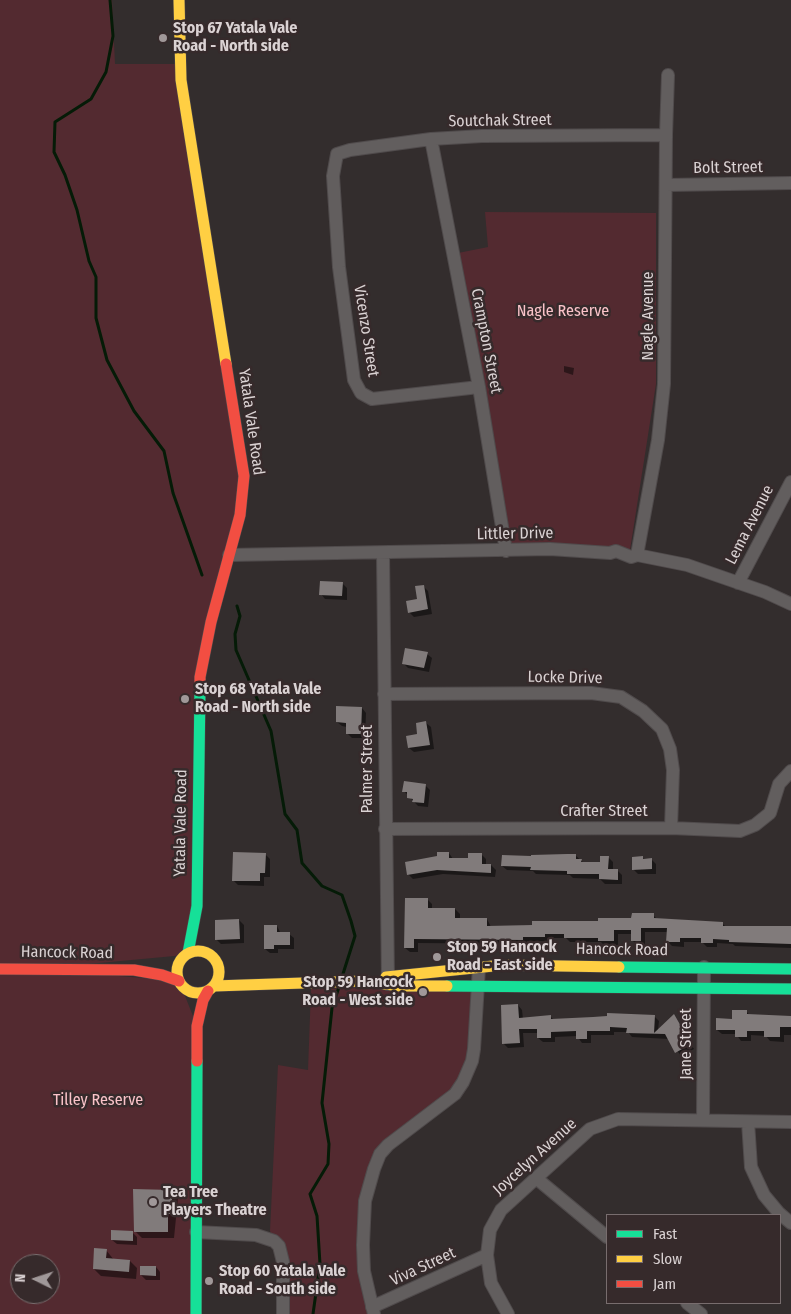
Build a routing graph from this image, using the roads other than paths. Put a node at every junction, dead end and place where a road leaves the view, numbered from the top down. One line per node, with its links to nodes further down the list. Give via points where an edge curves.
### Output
1 (179, 0): 12 (main road, Yatala Vale Road, via 181,80 244,476 240,515)
2 (668, 75): 3 (street, Nagle Avenue)
3 (666, 136): 4 (street, Soutchak Street); 7 (street, Nagle Avenue)
4 (431, 139): 5 (street, Soutchak Street); 8 (street, Crampton Street)
5 (338, 154): 8 (street, Vicenzo Street, via 333,176 340,267 354,380 360,393 372,399)
6 (791, 184): 7 (street, Bolt Street)
7 (666, 185): 13 (street, Nagle Avenue, via 664,384 658,440)
8 (479, 388): 10 (street, Crampton Street)
9 (791, 482): 14 (street, Lema Avenue)
10 (506, 551): 11 (street, Littler Drive); 13 (street, Littler Drive, via 616,551 631,557)
11 (383, 553): 12 (street, Littler Drive); 16 (street, Palmer Street)
12 (229, 555): 20 (main road, Yatala Vale Road, via 204,648 200,678)
13 (637, 555): 14 (street, Littler Drive, via 687,565)
14 (738, 583): 15 (street, Littler Drive)
15 (791, 604)
16 (384, 694): 18 (street, Palmer Street); 19 (street, Locke Drive, via 591,693 621,697 662,729 670,749 673,770)
17 (791, 771): 19 (street, Crafter Street, via 779,784 770,812 755,825 740,831)
18 (385, 828): 19 (street, Crafter Street); 29 (street, Palmer Street)
19 (670, 828)
20 (196, 906): 21 (main road, Yatala Vale Road); 22 (main road, Yatala Vale Road)
21 (210, 955): 22 (main road, via 197,951); 23 (main road)
22 (184, 957): 28 (main road, Hancock Road); 31 (main road, via 176,972)
23 (218, 966): 30 (main road, Hancock Road, via 238,974 276,977); 34 (main road, via 218,976)
24 (478, 967): 25 (main road, Hancock Road); 29 (main road, Hancock Road); 32 (street)
25 (704, 967): 27 (main road, Hancock Road); 33 (street, Jane Street)
26 (0, 968): 28 (main road, Hancock Road)
27 (791, 969)
28 (134, 970): 31 (main road, Hancock Road, via 162,975)
29 (387, 981): 30 (main road, Hancock Road); 32 (main road, Hancock Road)
30 (290, 982): 34 (main road, Hancock Road)
31 (181, 985): 34 (main road, via 194,993); 36 (main road)
32 (478, 986): 33 (main road, Hancock Road); 46 (street, via 472,1061 462,1082 455,1094 388,1145 374,1169 365,1201 363,1245 364,1271)
33 (704, 988): 35 (main road, Hancock Road); 37 (street, Jane Street)
34 (211, 989): 36 (main road, via 203,1000)
35 (791, 989)
36 (197, 1026): 42 (main road)
37 (703, 1120): 38 (street, Joycelyn Avenue); 40 (street, Joycelyn Avenue, via 618,1119 590,1129)
38 (748, 1122): 39 (street, Joycelyn Avenue); 41 (street, via 751,1167 764,1195)
39 (791, 1122)
40 (536, 1178): 43 (street); 44 (street, Joycelyn Avenue, via 501,1210 490,1230)
41 (780, 1214)
42 (196, 1232): 47 (main road); 48 (street, via 256,1235 274,1241 279,1246 283,1262)
43 (606, 1236)
44 (487, 1255): 46 (street, Viva Street); 49 (street, Joycelyn Avenue, via 491,1283)
45 (688, 1304): 50 (street)
46 (373, 1311)
47 (196, 1314)
48 (283, 1314)
49 (508, 1314)
50 (700, 1314)

